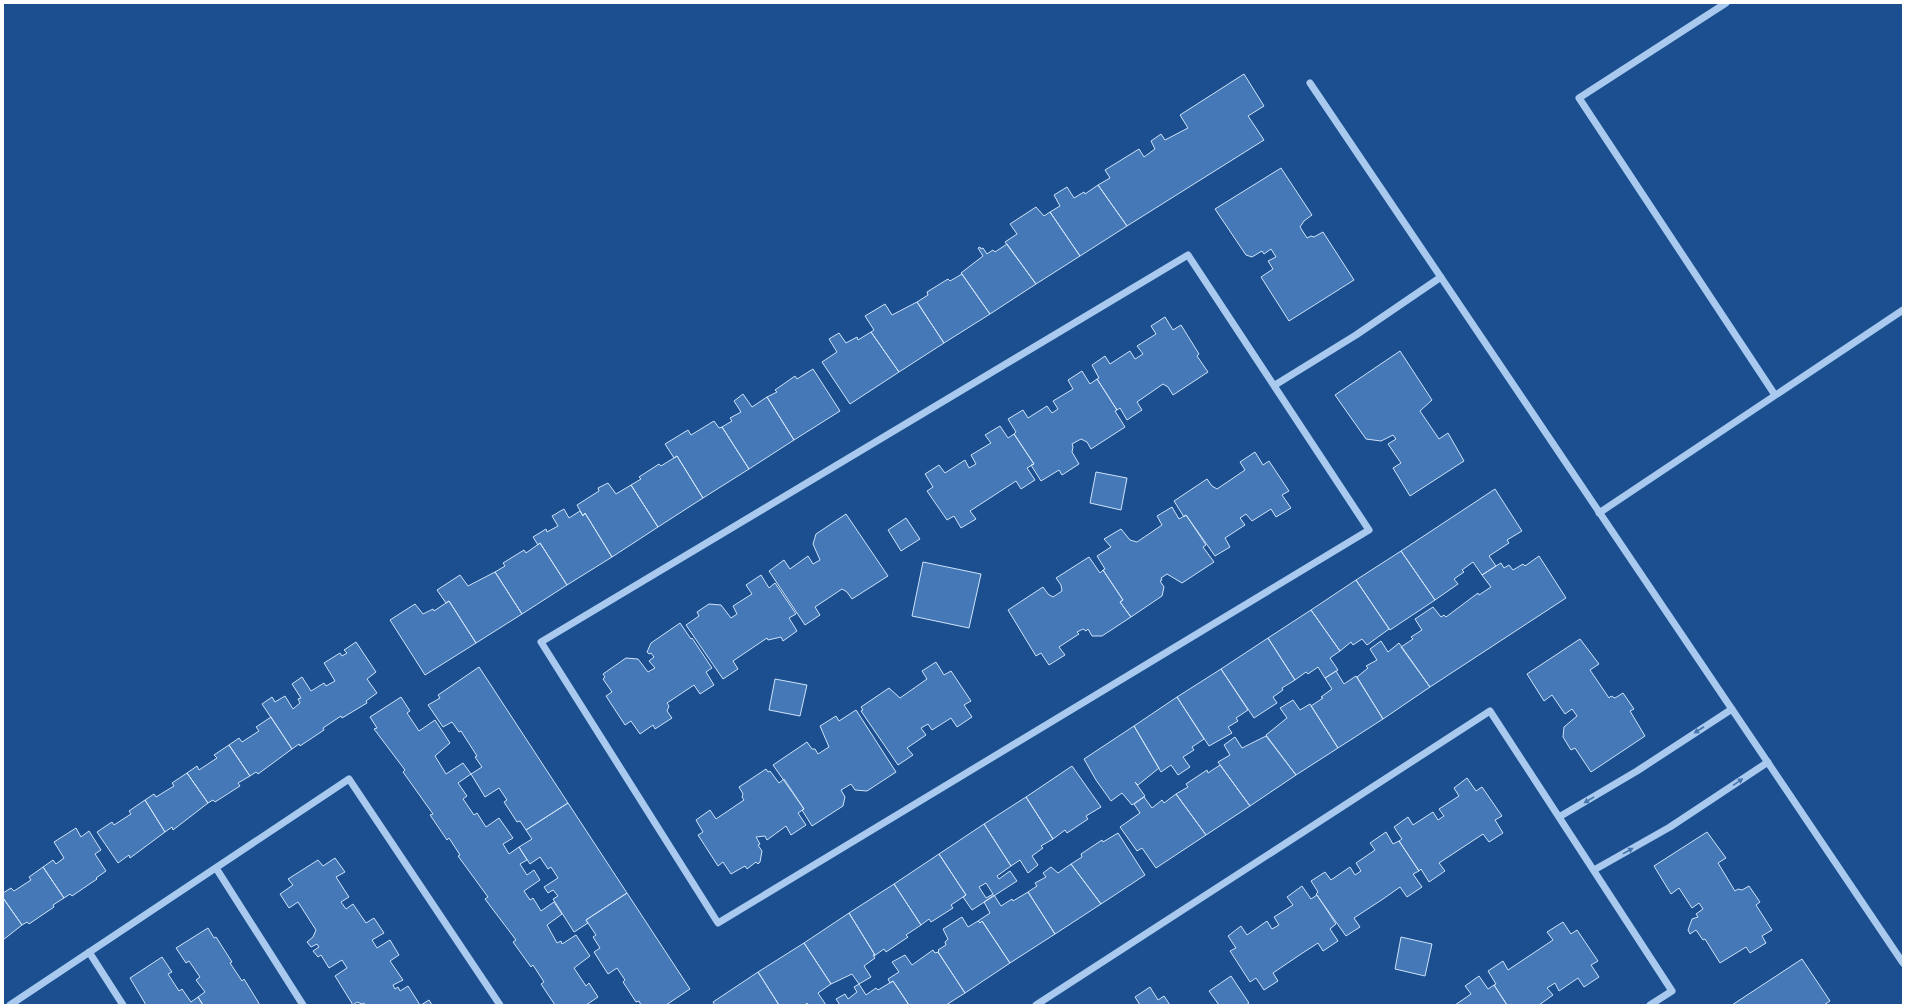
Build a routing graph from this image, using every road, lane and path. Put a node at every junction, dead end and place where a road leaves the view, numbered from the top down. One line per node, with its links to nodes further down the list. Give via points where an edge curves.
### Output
1 (1726, 3): 6 (street, via 1579,98)
2 (1310, 83): 3 (street)
3 (1441, 276): 5 (street, via 1356,335); 7 (street)
4 (1903, 310): 6 (street)
5 (1275, 385): 5 (street, via 1188,255 541,642 718,923 1369,530)
6 (1775, 395): 7 (street)
7 (1599, 513): 8 (street)
8 (1732, 709): 9 (street); 10 (street, one-way to 10)
9 (1768, 762): 12 (street, one-way to 9, via 1670,827); 14 (street)
10 (1560, 817): 12 (street); 19 (street, via 1490,711)
11 (216, 868): 13 (street); 17 (street); 18 (street, via 349,779)
12 (1594, 870): 20 (street, via 1672,991)
13 (89, 952): 15 (street); 16 (street)
14 (1903, 963)
15 (10, 1005)
16 (123, 1005)
17 (302, 1005)
18 (500, 1005)
19 (1036, 1005)
20 (1650, 1005)

